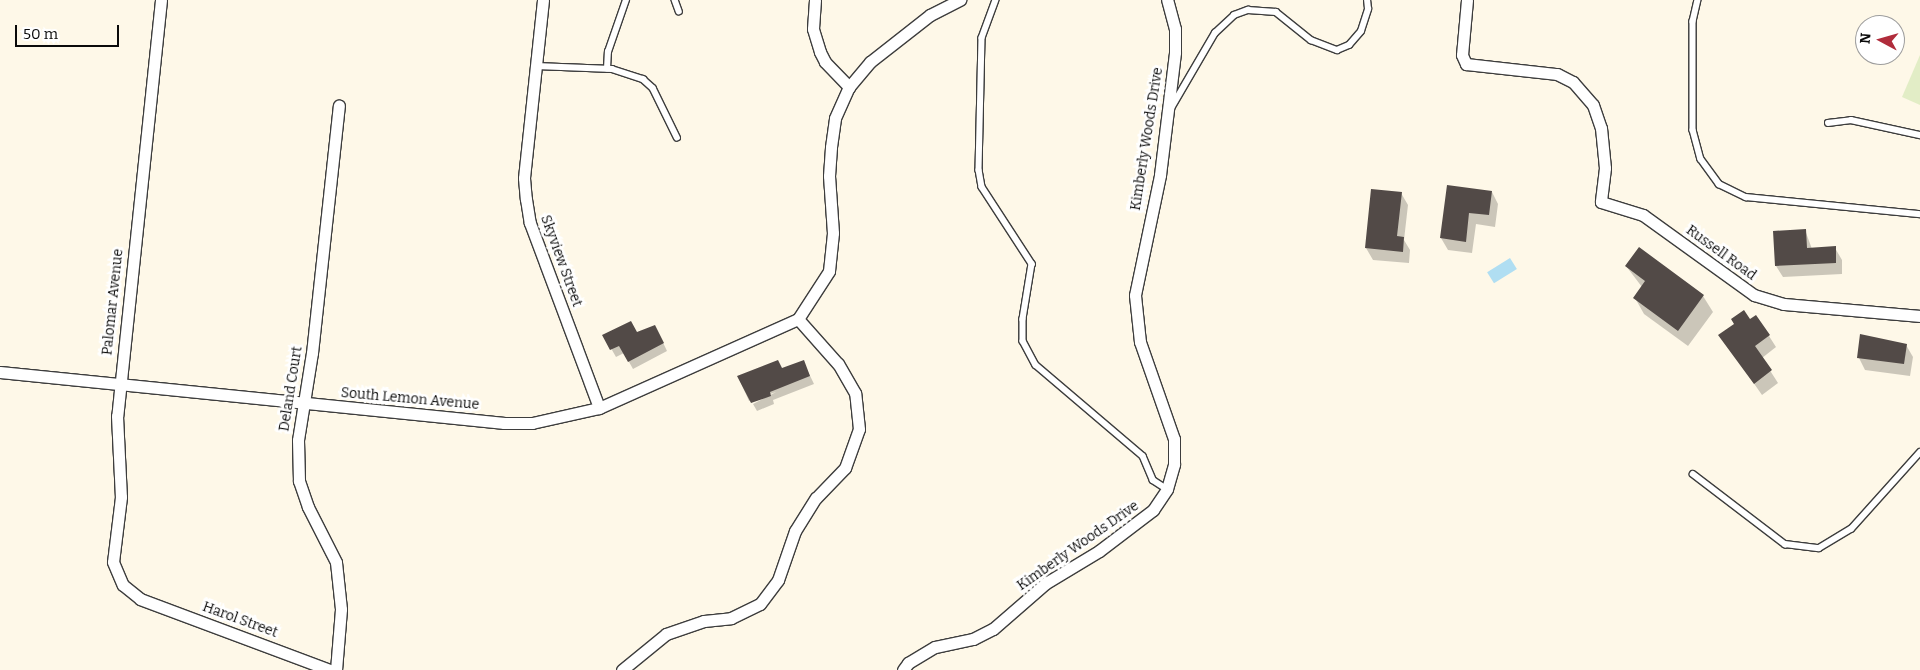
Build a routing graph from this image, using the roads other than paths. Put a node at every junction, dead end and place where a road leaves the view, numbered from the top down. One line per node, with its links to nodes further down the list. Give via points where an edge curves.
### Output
1 (161, 0): 25 (street, Palomar Avenue)
2 (542, 0): 13 (street, Skyview Street)
3 (626, 0): 14 (lane, via 608,52)
4 (675, 0): 12 (lane)
5 (815, 0): 15 (street, via 813,29 820,52)
6 (960, 0): 15 (street, via 930,15 870,62)
7 (996, 0): 30 (lane, via 982,38 979,170 982,187 1032,264 1023,319 1023,341 1036,365 1143,456 1153,480)
8 (1167, 0): 17 (street, Kimberly Woods Drive, via 1175,29)
9 (1368, 0): 17 (lane, via 1361,31 1349,45 1337,50 1311,40 1276,12 1248,10 1234,15 1215,33)
10 (1467, 0): 22 (street, Russell Road, via 1462,55 1466,64 1557,74 1573,82 1593,105 1601,128 1606,168 1601,202 1643,215 1754,295 1784,304)
11 (1698, 0): 21 (lane, via 1693,21 1693,130 1701,159 1719,184 1746,197)
12 (679, 12)
13 (536, 66): 14 (lane); 27 (street, Skyview Street, via 524,178 530,224)
14 (607, 69): 20 (lane, via 643,79 654,88)
15 (849, 88): 23 (street, via 835,118 831,147 829,176 833,233 829,271)
16 (339, 104): 26 (street, Deland Court)
17 (1168, 114): 30 (street, Kimberly Woods Drive, via 1160,175 1135,296 1140,342 1174,439 1174,464)
18 (1828, 123): 19 (lane, via 1851,120)
19 (1920, 135)
20 (677, 137)
21 (1920, 214)
22 (1920, 316)
23 (798, 318): 27 (street, South Lemon Avenue); 34 (street, via 838,364 855,393 859,429 845,468 816,498 794,531 778,580 760,604 731,618 704,621 666,634)
24 (0, 372): 25 (street, South Lemon Avenue)
25 (120, 386): 26 (street, South Lemon Avenue); 31 (street, Palomar Avenue, via 116,416 121,497 113,562 123,585)
26 (304, 404): 27 (street, South Lemon Avenue, via 504,423 532,423); 33 (street, Deland Court, via 298,440 299,481 308,507 336,562 341,608)
27 (599, 408)
28 (1920, 452): 29 (lane, via 1852,529 1819,548 1785,544)
29 (1693, 474)
30 (1167, 489): 35 (street, Kimberly Woods Drive, via 1153,510 1099,551 1046,584 993,629 973,639 935,647 908,663)
31 (140, 599): 32 (street, Harol Street)
32 (330, 670)
33 (336, 670)
34 (622, 670)
35 (903, 670)

